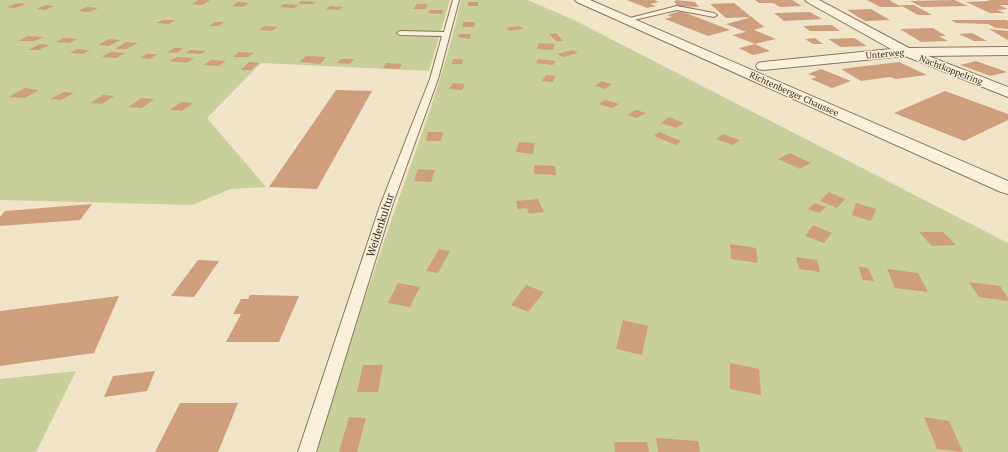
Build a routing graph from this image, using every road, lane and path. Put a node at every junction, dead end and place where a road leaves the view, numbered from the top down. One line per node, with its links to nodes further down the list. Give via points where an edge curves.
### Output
1 (456, 0): 7 (lane, Weidenkultur)
2 (581, 0): 5 (street, Richtenberger Chaussee)
3 (811, 0): 9 (street, Nachtkoppelring)
4 (714, 15): 5 (lane, via 677,8)
5 (625, 20): 12 (street, Richtenberger Chaussee)
6 (400, 33): 7 (lane)
7 (447, 34): 13 (lane, Weidenkultur, via 434,80 386,206)
8 (1008, 51): 9 (street, Unterweg)
9 (906, 52): 10 (street, Unterweg); 11 (street, Nachtkoppelring)
10 (763, 66)
11 (1008, 92)
12 (1008, 188)
13 (307, 452)

